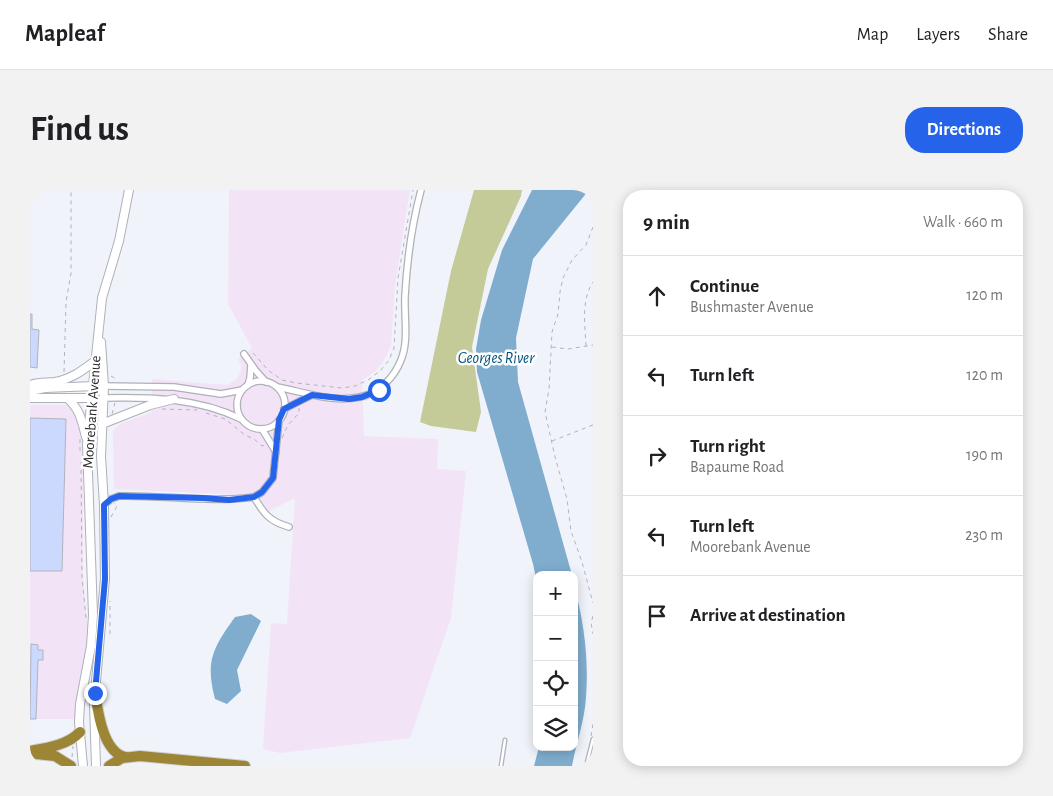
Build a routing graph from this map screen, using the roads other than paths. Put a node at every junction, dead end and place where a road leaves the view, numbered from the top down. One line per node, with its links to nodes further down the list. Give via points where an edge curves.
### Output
1 (129, 190): 3 (main road, Moorebank Avenue, via 119,241 102,298)
2 (421, 190): 15 (street, via 411,235 405,294 405,348 396,370 379,390 362,397 349,399)
3 (99, 327): 5 (main road, Moorebank Avenue); 11 (main road, Moorebank Avenue)
4 (244, 354): 6 (street)
5 (95, 361): 8 (main road, via 69,377); 10 (main road, Moorebank Avenue)
6 (251, 364): 7 (street); 9 (street)
7 (266, 382): 9 (street); 12 (street)
8 (30, 385)
9 (248, 385): 13 (street)
10 (92, 386): 11 (main road); 14 (main road); 18 (main road, Moorebank Avenue)
11 (104, 386): 13 (street, via 174,387 221,394); 19 (main road, Moorebank Avenue)
12 (277, 387): 15 (street); 21 (street, via 282,394)
13 (242, 390): 22 (street, via 237,404)
14 (30, 391)
15 (312, 395): 21 (street)
16 (30, 398): 17 (main road)
17 (67, 398): 18 (main road); 26 (main road, via 80,412)
18 (91, 398): 19 (main road); 26 (main road, Moorebank Avenue)
19 (104, 398): 20 (street); 24 (main road, Moorebank Avenue)
20 (174, 399): 22 (street, via 219,409); 24 (main road)
21 (284, 409): 23 (street)
22 (241, 419): 25 (street, via 254,428)
23 (279, 420): 25 (street); 27 (street)
24 (102, 424): 29 (main road, Moorebank Avenue)
25 (262, 429): 27 (street)
26 (87, 444): 32 (main road, Moorebank Avenue, via 93,615 91,646 80,696)
27 (276, 452): 28 (street, via 273,478)
28 (254, 497): 29 (street, via 229,500 119,496); 30 (street, via 268,518)
29 (104, 505): 31 (main road, Moorebank Avenue, via 105,579)
30 (289, 527)
31 (95, 693): 36 (highway, via 106,738 118,754); 39 (main road, Moorebank Avenue)
32 (80, 732): 35 (highway, via 56,745); 38 (main road, Moorebank Avenue)
33 (593, 739): 43 (lane)
34 (505, 740): 42 (lane)
35 (30, 752): 37 (highway, via 55,756)
36 (125, 757): 40 (highway); 41 (highway)
37 (71, 763)
38 (84, 766)
39 (94, 766)
40 (109, 766)
41 (245, 766)
42 (502, 766)
43 (586, 766)

